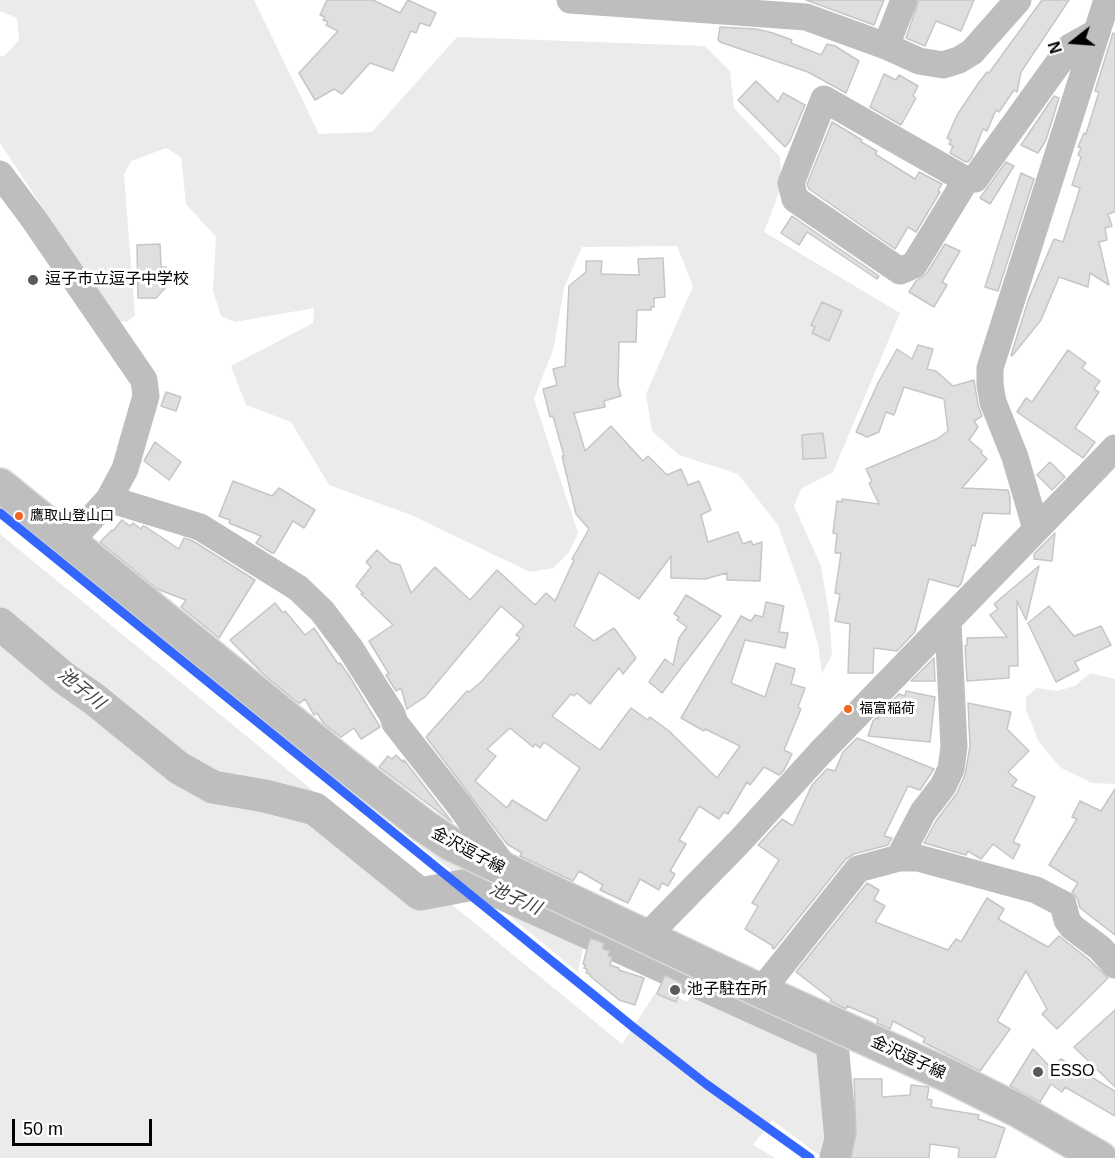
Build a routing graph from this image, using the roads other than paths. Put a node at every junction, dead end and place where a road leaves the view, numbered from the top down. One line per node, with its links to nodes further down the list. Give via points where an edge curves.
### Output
1 (570, 0): 6 (street)
2 (904, 0): 10 (street)
3 (992, 0): 11 (street)
4 (1018, 0): 11 (street)
5 (1107, 0): 9 (street)
6 (620, 2): 7 (street)
7 (714, 5): 8 (street)
8 (809, 8): 10 (street)
9 (1097, 32): 13 (street, via 1070,47 975,179); 17 (street, via 990,368 993,402 1015,456)
10 (886, 46): 11 (street, via 919,61 943,65)
11 (972, 52)
12 (0, 174): 16 (street, via 144,380 146,396 134,438)
13 (966, 180): 13 (street, via 824,99 790,183 795,199 900,271 914,266)
14 (1115, 448): 17 (street)
15 (0, 485): 18 (main road, 金沢逗子線)
16 (109, 499): 18 (street); 21 (street, via 200,527 298,588 322,611 350,648 394,723)
17 (1036, 529): 19 (street)
18 (70, 542): 21 (main road, 金沢逗子線, via 424,826)
19 (948, 622): 20 (street, via 954,747 951,769); 22 (street)
20 (899, 858): 23 (street, via 918,858 1036,890 1063,904 1072,927); 24 (street, via 858,869)
21 (508, 872): 22 (main road, 金沢逗子線)
22 (646, 937): 24 (main road, 金沢逗子線)
23 (1115, 965)
24 (761, 991): 25 (main road, 金沢逗子線, via 978,1090)
25 (1100, 1158)

